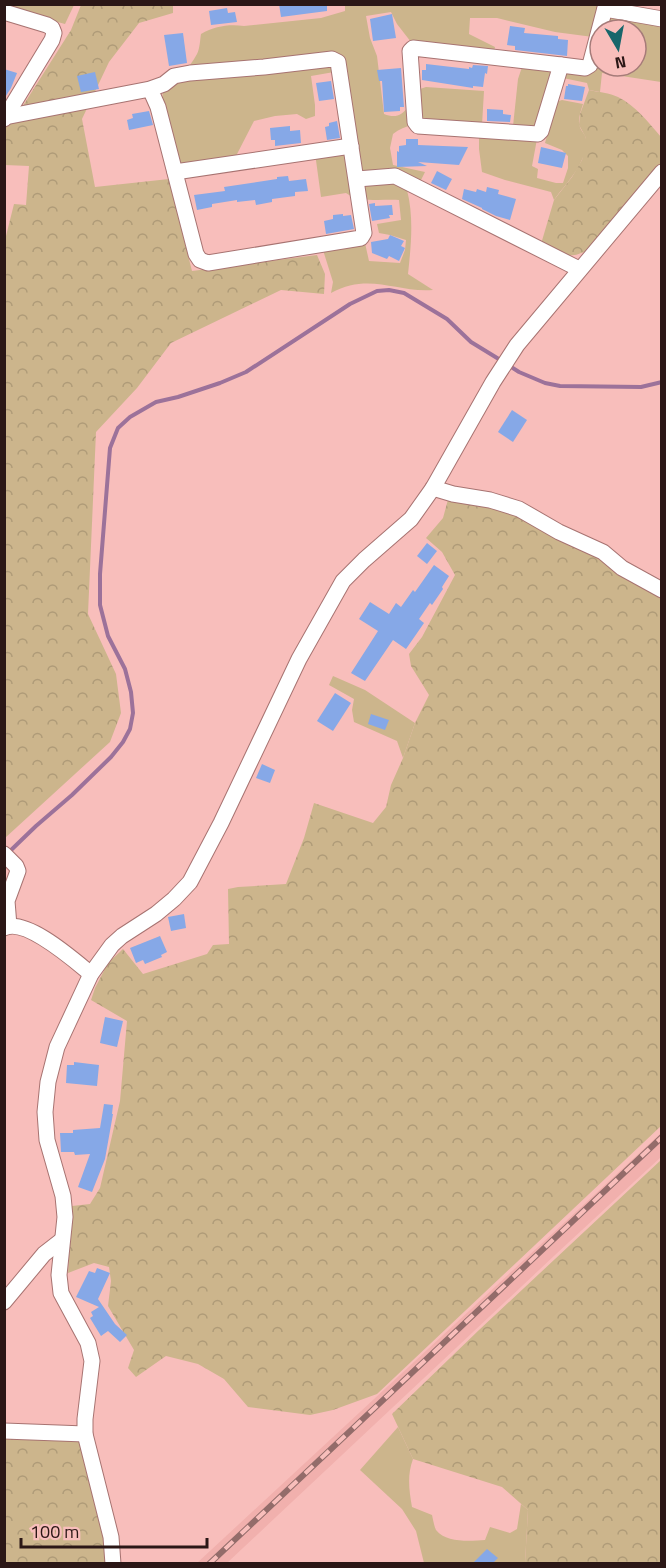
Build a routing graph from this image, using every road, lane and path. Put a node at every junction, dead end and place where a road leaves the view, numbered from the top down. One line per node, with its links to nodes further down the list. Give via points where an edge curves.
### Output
1 (605, 7): 3 (street); 4 (street, via 590,65)
2 (4, 12): 6 (street, via 46,25 54,33)
3 (662, 19)
4 (561, 65): 4 (street, via 413,48 410,51 415,122 418,126 538,134)
5 (150, 89): 6 (street); 7 (street, via 174,76 190,73 332,59 338,62); 8 (street, via 159,107)
6 (5, 118)
7 (351, 146): 8 (street); 10 (street)
8 (175, 172): 10 (street, via 196,254 208,263 361,238 364,233)
9 (662, 172): 11 (street)
10 (357, 179): 11 (street, via 395,176)
11 (579, 269): 12 (street, via 513,351)
12 (433, 488): 13 (street, via 519,509 603,552 621,568); 16 (street, via 411,519 344,581 299,659 190,882 156,914 112,945)
13 (662, 590)
14 (8, 857): 15 (street, via 18,871 7,901)
15 (7, 927): 16 (street, via 24,928 56,945)
16 (91, 974): 17 (street, via 57,1047 48,1082 47,1140 63,1196)
17 (62, 1240): 18 (street, via 44,1254); 20 (street, via 61,1293 88,1343 92,1361)
18 (4, 1302)
19 (4, 1431): 20 (street)
20 (85, 1434): 21 (street, via 111,1537)
21 (113, 1563)

